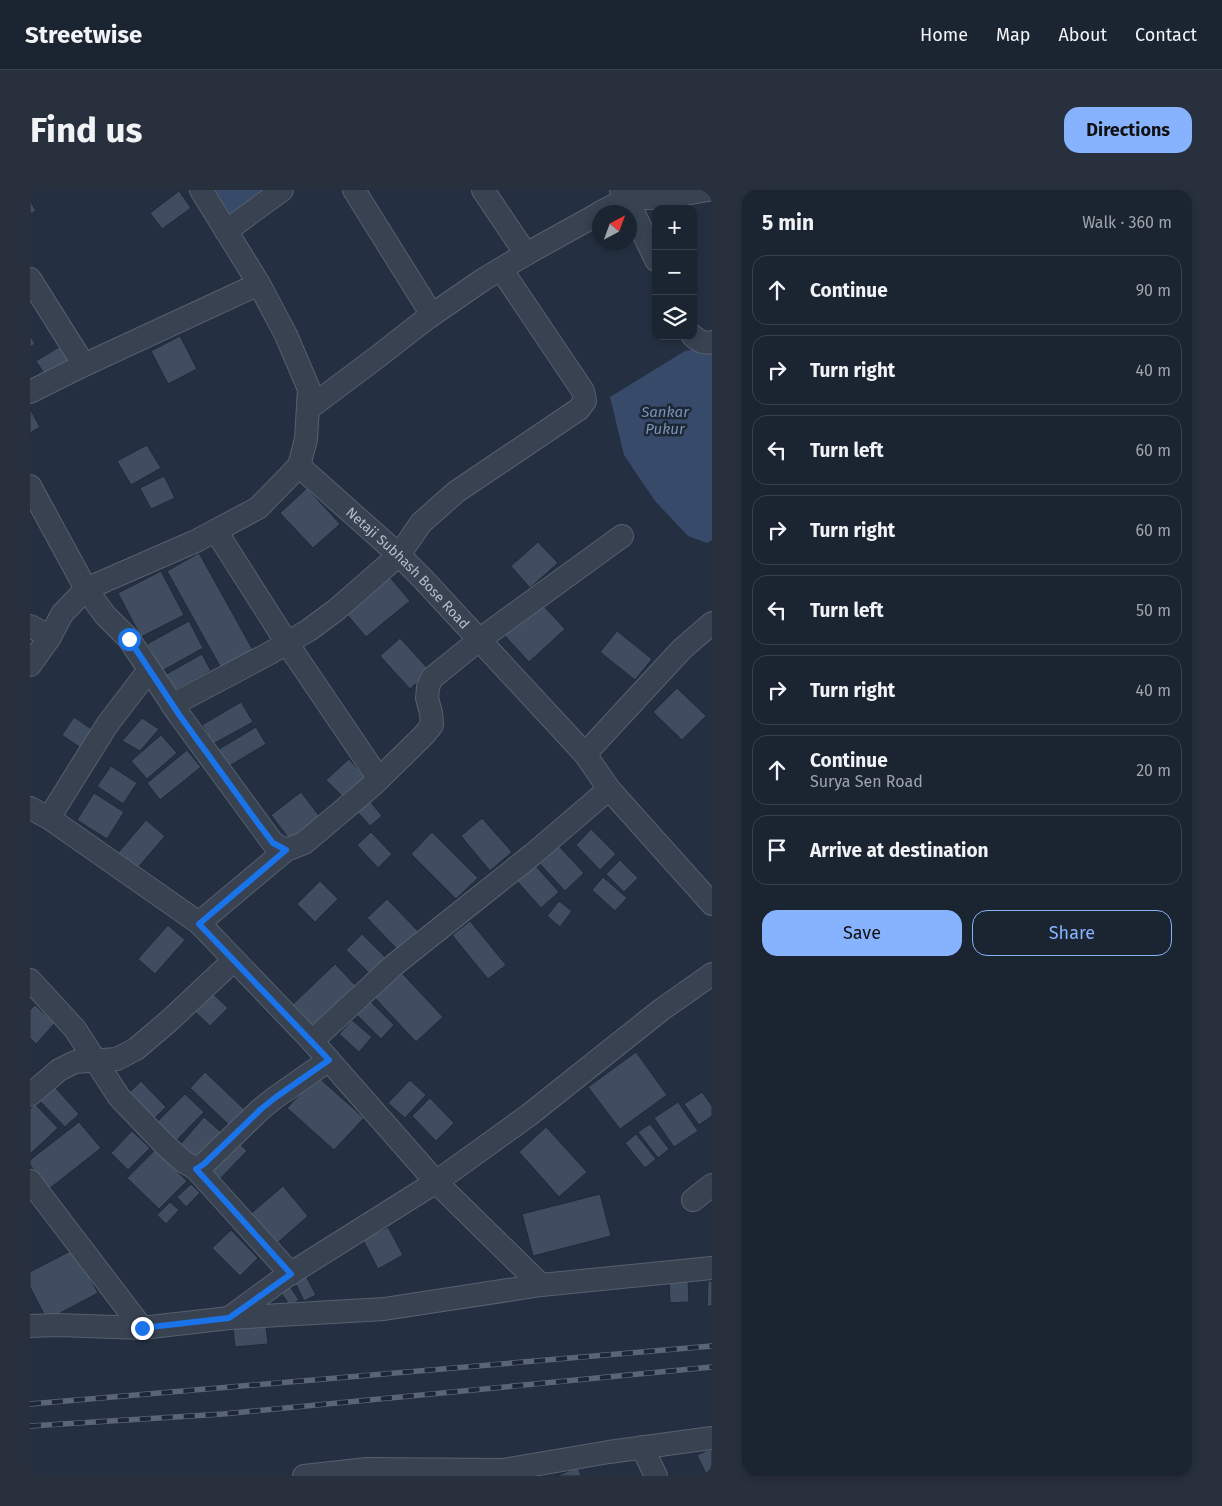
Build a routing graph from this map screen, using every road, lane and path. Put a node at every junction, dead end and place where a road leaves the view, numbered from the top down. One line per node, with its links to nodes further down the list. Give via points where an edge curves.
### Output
1 (201, 190): 9 (street)
2 (282, 190): 9 (street)
3 (354, 190): 15 (street)
4 (483, 190): 11 (street)
5 (708, 190): 6 (street, via 668,197)
6 (624, 194): 7 (street); 10 (street)
7 (610, 205)
8 (592, 217): 11 (street)
9 (226, 231): 14 (street)
10 (652, 252)
11 (526, 254): 12 (street)
12 (501, 269): 15 (street); 25 (street, via 583,391 585,401 580,409 456,492 421,523)
13 (30, 280): 18 (street)
14 (259, 284): 18 (street); 20 (street, via 309,389)
15 (432, 315): 20 (street)
16 (697, 339): 17 (street)
17 (712, 342)
18 (84, 366): 19 (street)
19 (30, 392)
20 (308, 409): 21 (street, via 306,439)
21 (299, 466): 23 (street, via 258,508); 25 (street, Netaji Subhash Bose Road)
22 (30, 486): 26 (street)
23 (216, 531): 26 (street); 31 (street)
24 (622, 536): 30 (street)
25 (400, 555): 30 (street, Netaji Subhash Bose Road); 31 (street, via 336,610)
26 (86, 589): 29 (street, via 62,614); 33 (street, via 105,615 129,639)
27 (712, 623): 35 (street, via 682,649)
28 (30, 626): 29 (street)
29 (50, 637): 32 (street)
30 (479, 640): 35 (street, Netaji Subhash Bose Road); 36 (street, via 432,678 427,698 432,725)
31 (287, 643): 34 (street); 36 (street)
32 (30, 665)
33 (149, 670): 34 (street); 38 (street)
34 (172, 704): 39 (street, via 273,843)
35 (585, 754): 37 (street, Netaji Subhash Bose Road)
36 (379, 779): 39 (street, via 304,843)
37 (609, 789): 40 (street, Netaji Subhash Bose Road); 45 (street, via 394,965)
38 (39, 813): 41 (street)
39 (286, 850): 41 (street)
40 (712, 904)
41 (199, 924): 42 (street)
42 (234, 960): 45 (street); 47 (street, via 136,1049 117,1059)
43 (712, 974): 51 (street, via 660,1010 529,1115)
44 (30, 980): 47 (street, via 76,1029)
45 (312, 1041): 46 (street)
46 (329, 1060): 49 (street, via 276,1097); 51 (street)
47 (96, 1061): 48 (street, via 75,1062 59,1070); 49 (street, via 119,1097 141,1121 184,1162)
48 (30, 1095)
49 (196, 1169): 55 (street)
50 (30, 1181): 59 (street)
51 (436, 1182): 55 (street); 56 (street)
52 (712, 1185): 53 (street)
53 (693, 1200)
54 (712, 1268): 56 (street)
55 (291, 1274): 57 (street)
56 (541, 1285): 57 (street, via 384,1309)
57 (229, 1318): 59 (street)
58 (30, 1326): 59 (street)
59 (142, 1328)
60 (712, 1438): 61 (street)
61 (642, 1447): 62 (street); 64 (street)
62 (505, 1473): 63 (street, via 367,1469)
63 (304, 1476)
64 (656, 1476)

